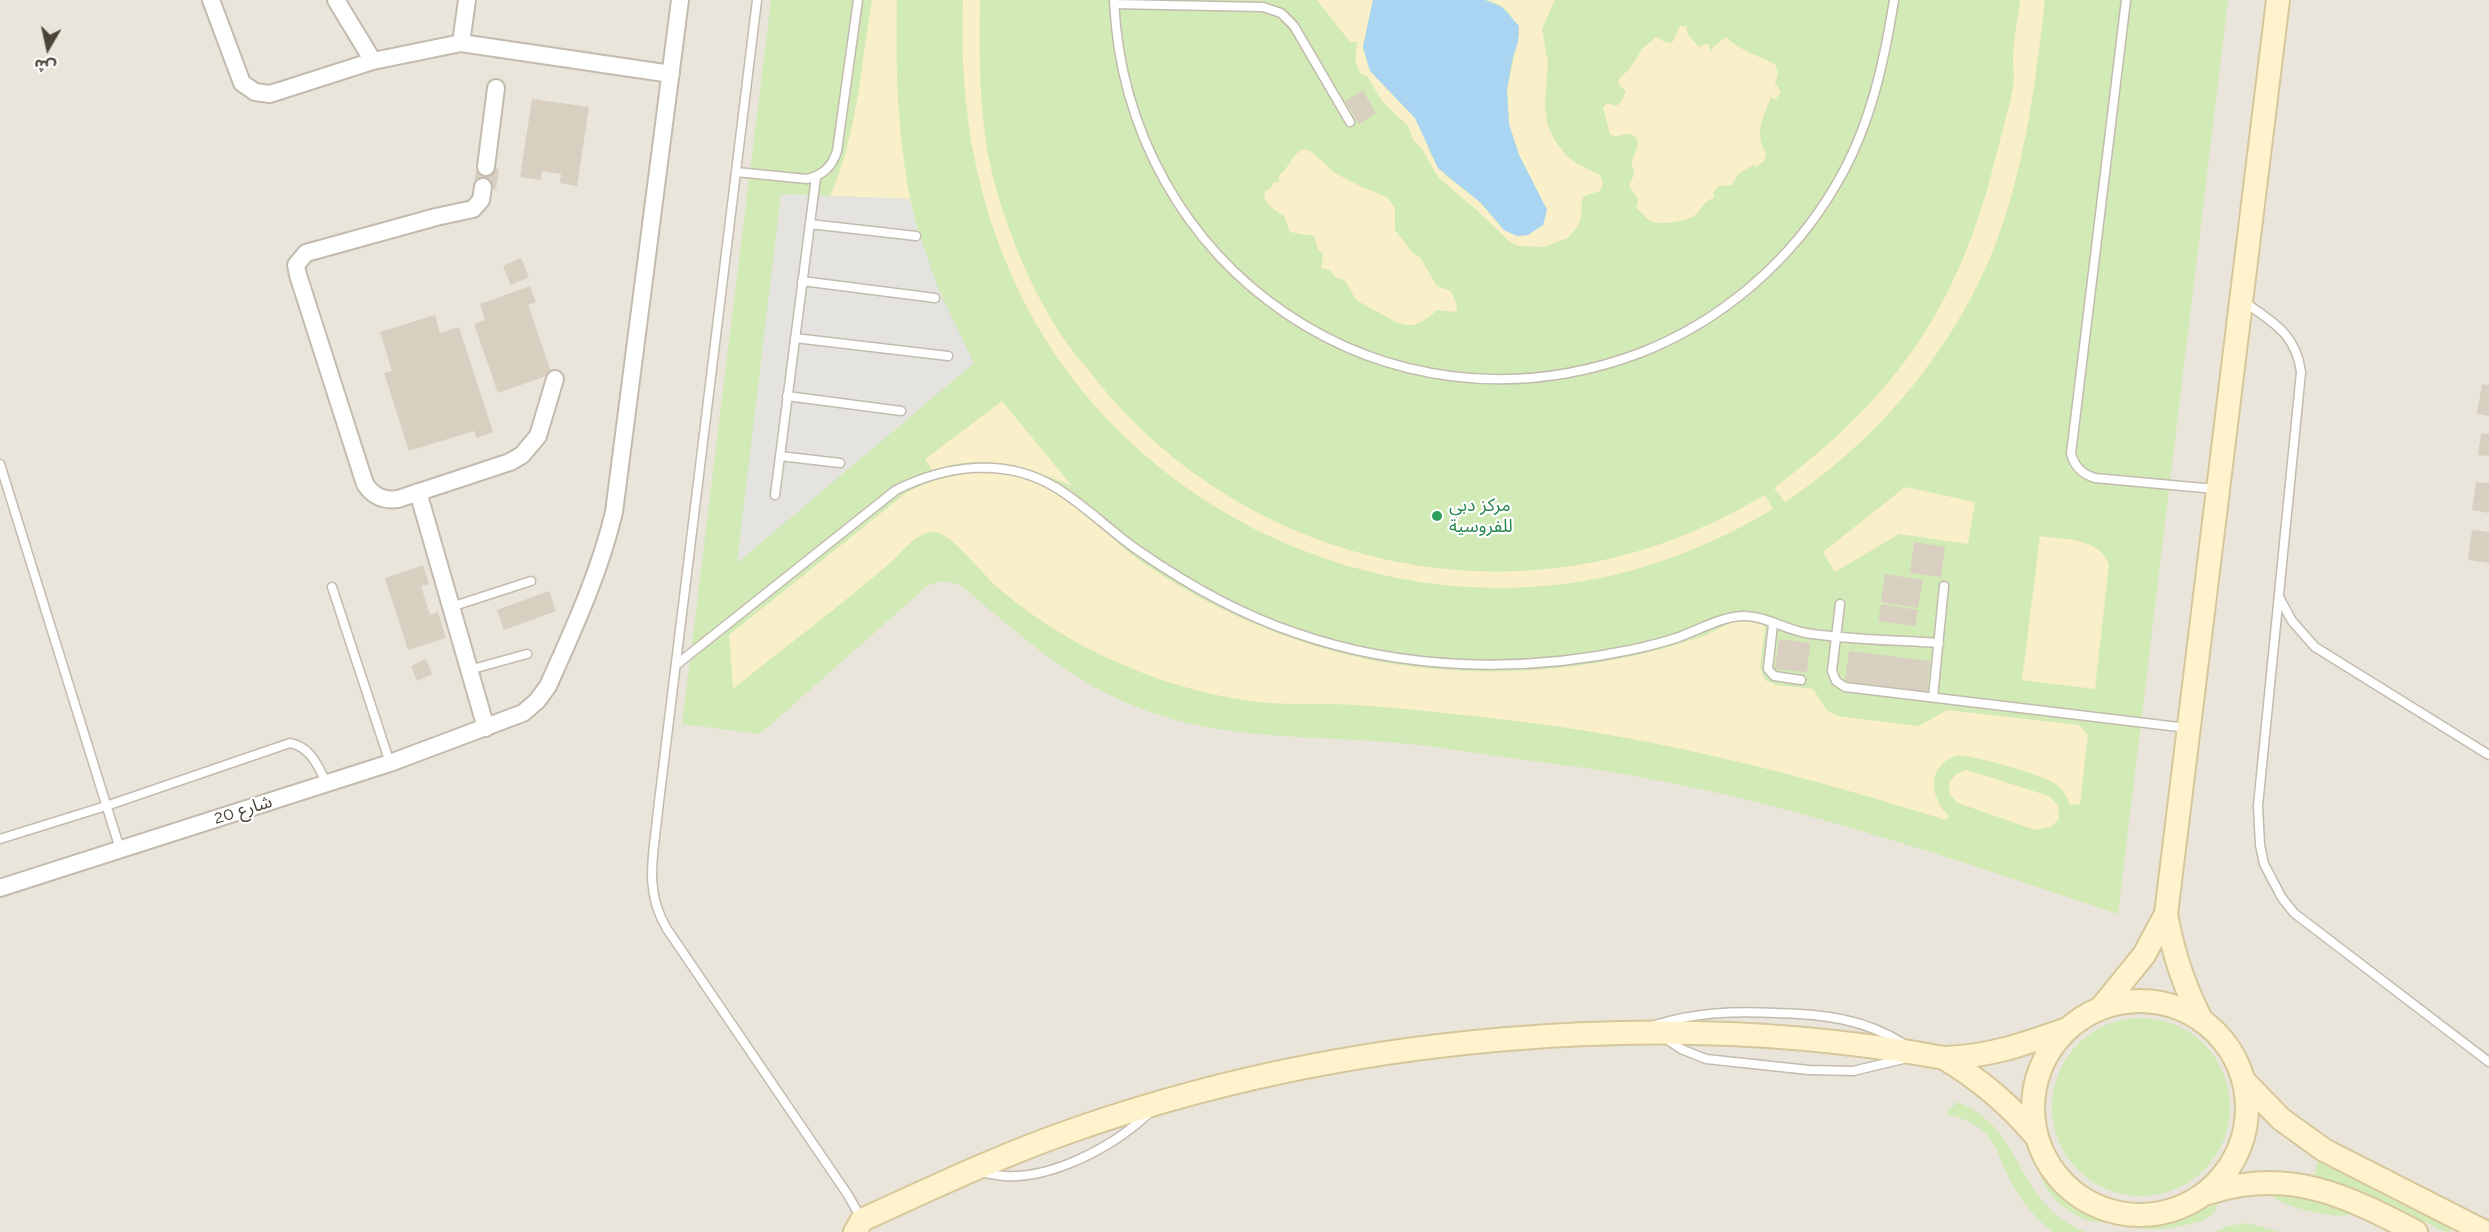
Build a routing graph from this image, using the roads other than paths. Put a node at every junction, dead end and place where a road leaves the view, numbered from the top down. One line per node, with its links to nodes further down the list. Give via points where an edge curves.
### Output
1 (211, 0): 12 (street, via 242,83 255,92 270,94)
2 (336, 0): 12 (street)
3 (467, 0): 11 (street)
4 (680, 0): 13 (street, شارع 20)
5 (757, 0): 17 (lane)
6 (858, 0): 18 (lane, via 837,151 830,166)
7 (1894, 0): 10 (lane, via 1875,95 1852,154 1820,210 1772,267 1708,319 1649,349 1587,369 1497,380 1418,371 1358,352 1291,317 1235,273 1186,215 1148,149 1123,72)
8 (2126, 0): 33 (lane, via 2071,454 2077,467 2095,478)
9 (2278, 0): 24 (street)
10 (1114, 2): 15 (lane, via 1263,7 1281,14 1294,26)
11 (461, 43): 12 (street); 13 (street)
12 (373, 61)
13 (671, 74): 50 (street, شارع 20, via 608,537 548,686 523,713)
14 (496, 88): 16 (street)
15 (1350, 122)
16 (486, 167)
17 (736, 172): 18 (lane, via 798,180); 46 (lane)
18 (816, 177): 20 (lane)
19 (483, 187): 34 (street, via 481,200 473,209 306,253 297,265 365,484 382,499 398,499)
20 (810, 224): 21 (lane); 22 (lane)
21 (916, 236)
22 (802, 281): 23 (lane); 25 (lane)
23 (935, 298)
24 (2241, 300): 33 (street); 39 (lane, via 2287,335 2300,359)
25 (795, 338): 26 (lane); 28 (lane)
26 (948, 356)
27 (555, 379): 34 (street, via 538,436 522,455)
28 (787, 396): 29 (lane); 30 (lane)
29 (901, 411)
30 (780, 456): 31 (lane); 35 (lane)
31 (840, 463)
32 (0, 464): 55 (lane)
33 (2219, 489): 51 (street)
34 (418, 492): 41 (street)
35 (775, 495)
36 (531, 581): 41 (lane)
37 (1944, 586): 44 (lane)
38 (332, 587): 53 (lane)
39 (2278, 594): 52 (lane, via 2292,621 2315,647); 67 (lane, via 2258,826 2264,864 2272,882 2288,906 2309,926)
40 (1840, 604): 43 (lane)
41 (451, 607): 47 (street)
42 (1773, 624): 43 (lane); 46 (lane, via 1737,616 1630,650 1516,665 1433,661 1360,650 1299,634 1233,608 1137,550 1057,488 1015,470 985,467 937,474 896,490); 48 (lane, via 1768,669 1774,676)
43 (1836, 636): 44 (lane); 49 (lane, via 1832,671 1840,685)
44 (1939, 643): 49 (lane)
45 (527, 654): 47 (lane)
46 (676, 665): 71 (lane, via 652,866 656,906 667,929 848,1195)
47 (469, 670): 50 (street)
48 (1801, 680)
49 (1933, 697): 51 (lane)
50 (486, 728): 53 (street, شارع 20)
51 (2190, 729): 59 (street)
52 (2489, 755)
53 (390, 763): 54 (street, شارع 20)
54 (327, 784): 55 (lane, via 308,750 290,743); 57 (street, شارع 20)
55 (106, 806): 56 (lane); 57 (lane)
56 (0, 839)
57 (120, 849): 58 (street, شارع 20)
58 (0, 888)
59 (2166, 914): 60 (street, via 2145,955); 61 (street, via 2183,980)
60 (2101, 1008): 61 (street, via 2153,1002 2171,1005); 62 (street)
61 (2202, 1021): 68 (street, via 2228,1047)
62 (2067, 1029): 66 (street, via 1998,1053); 69 (street, via 2048,1052 2035,1084 2032,1118)
63 (1635, 1034): 64 (street); 65 (lane, via 1675,1019 1717,1012 1812,1014 1867,1026); 71 (street, via 1520,1038 1355,1058 1287,1071 1160,1103 1068,1132 974,1169)
64 (1660, 1034): 65 (street, via 1810,1039); 65 (lane, via 1681,1049 1706,1059 1831,1072 1875,1067)
65 (1917, 1053): 66 (street)
66 (1944, 1058): 69 (street, via 1984,1084)
67 (2489, 1062)
68 (2244, 1081): 70 (street, via 2244,1134 2230,1167); 73 (street, via 2281,1119 2324,1150)
69 (2036, 1135): 70 (street, via 2050,1168 2061,1181 2105,1210 2140,1216 2158,1214 2175,1210)
70 (2206, 1193): 72 (street, via 2247,1183 2309,1186 2367,1206)
71 (859, 1226)
72 (2416, 1232)
73 (2485, 1232)

